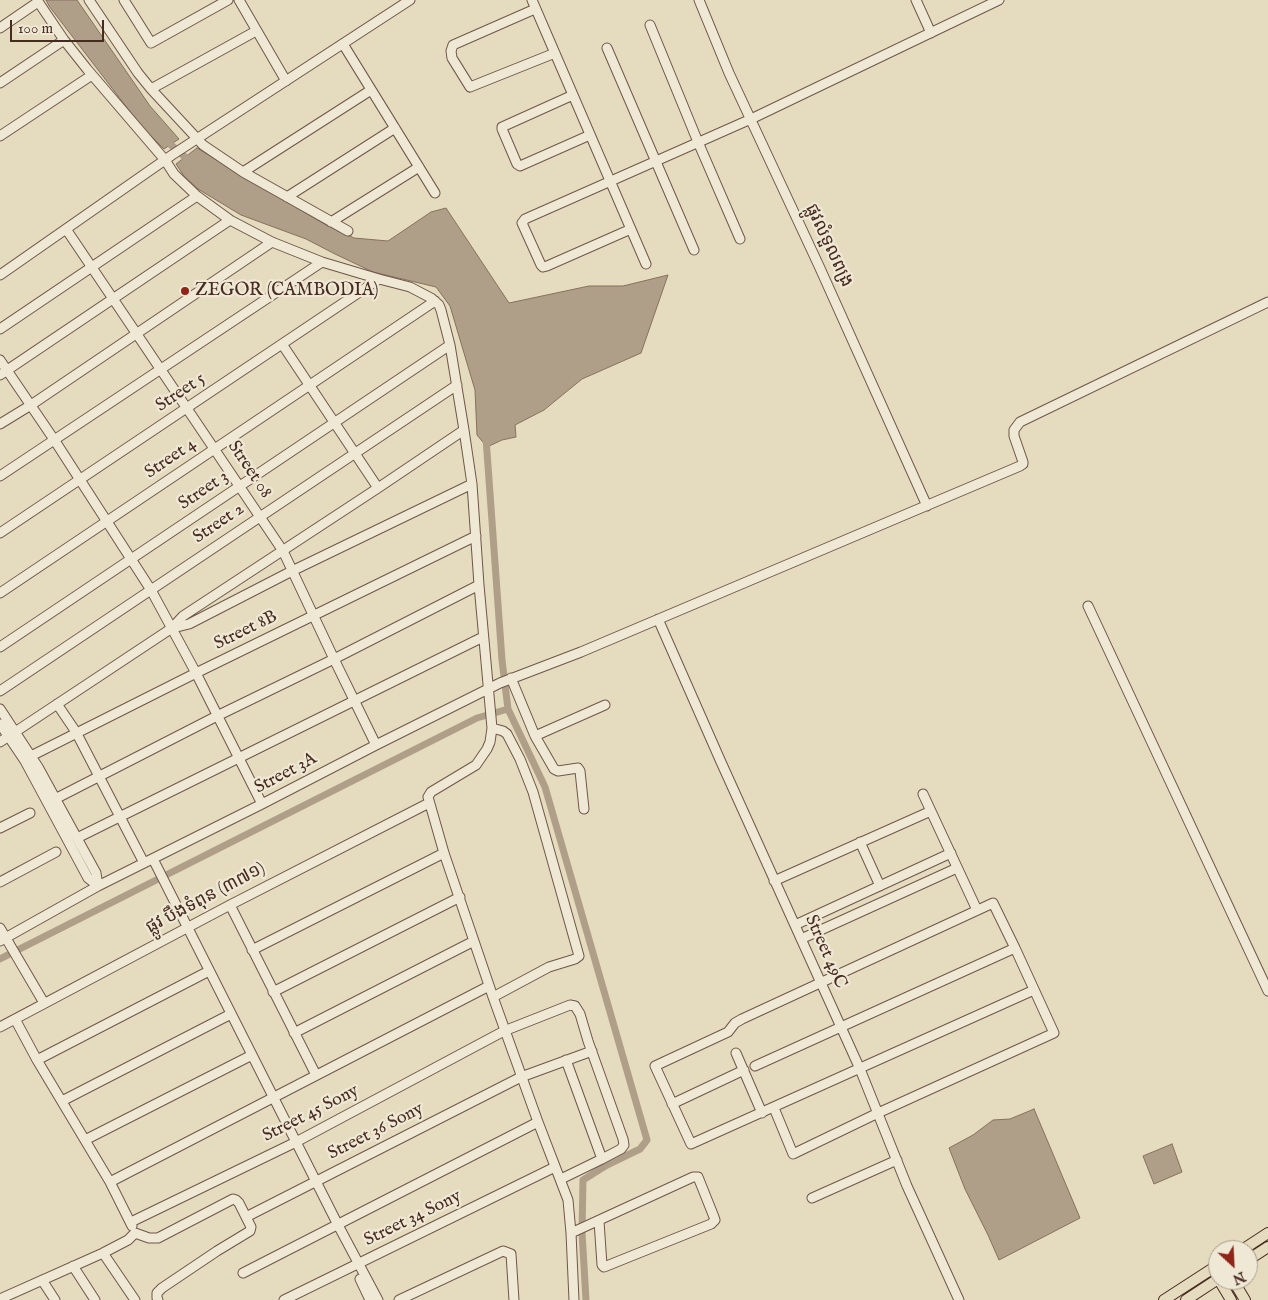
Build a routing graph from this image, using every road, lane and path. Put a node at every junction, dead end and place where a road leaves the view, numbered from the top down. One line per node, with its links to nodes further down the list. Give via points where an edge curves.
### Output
1 (89, 0): 23 (street)
2 (125, 0): 3 (street, via 151,43)
3 (228, 0)
4 (239, 0): 14 (street)
5 (410, 0): 17 (street)
6 (532, 0): 11 (street)
7 (699, 0): 26 (street, ផ្លូវលំទួលពង្រ)
8 (916, 0): 15 (street)
9 (999, 0): 15 (street)
10 (38, 1): 13 (street); 16 (street)
11 (535, 9): 19 (street); 19 (street, via 453,45 452,58 470,87)
12 (650, 25): 31 (street)
13 (0, 28)
14 (256, 31): 21 (street); 23 (street)
15 (931, 33): 26 (street)
16 (64, 40): 20 (street); 22 (street)
17 (343, 44): 21 (street); 24 (street)
18 (607, 48): 33 (street)
19 (555, 53): 25 (street)
20 (92, 75): 29 (street); 32 (street)
21 (286, 81): 30 (street)
22 (0, 83)
23 (151, 89): 30 (street)
24 (371, 90): 27 (street); 35 (street)
25 (573, 95): 28 (street); 28 (street, via 504,125 502,129 509,146 520,166)
26 (751, 119): 31 (street); 78 (street, ផ្លូវលំទួលពង្រ)
27 (395, 128): 34 (street); 39 (street)
28 (590, 135): 36 (street)
29 (0, 136)
30 (192, 142): 32 (street); 35 (street, via 203,145)
31 (698, 142): 33 (street); 45 (street)
32 (168, 158): 38 (street, via 174,174); 43 (street)
33 (655, 161): 36 (street); 47 (street)
34 (419, 167): 37 (street); 41 (street)
35 (243, 172): 39 (street)
36 (610, 181): 42 (street); 42 (street, via 522,223 544,266)
37 (435, 193)
38 (197, 196): 40 (street); 50 (street)
39 (287, 197): 41 (street)
40 (230, 220): 46 (street); 53 (street)
41 (331, 222): 44 (street)
42 (631, 229): 49 (street)
43 (66, 230): 50 (street, Street 08); 51 (street)
44 (348, 231)
45 (740, 239)
46 (272, 242): 48 (street); 57 (street)
47 (694, 250)
48 (322, 262): 52 (street); 61 (street)
49 (646, 264)
50 (92, 267): 53 (street, Street 08); 56 (street)
51 (0, 274)
52 (379, 279): 54 (street, via 410,287); 58 (street, Street 5)
53 (113, 299): 57 (street, Street 08); 62 (street)
54 (435, 302): 59 (street, via 441,310); 64 (street, Street 4)
55 (1268, 302): 78 (street, Street 3A, via 1025,419 1014,430 1022,465)
56 (0, 329)
57 (137, 333): 61 (street, Street 08); 65 (street)
58 (282, 344): 64 (street); 66 (street, Street 5)
59 (450, 345): 63 (street); 67 (street, Street 3)
60 (0, 360): 62 (street)
61 (160, 368): 66 (street, Street 08); 70 (street)
62 (4, 373): 65 (street)
63 (457, 385): 69 (street); 72 (street, Street 2)
64 (310, 386): 67 (street); 71 (street, Street 4)
65 (31, 405): 68 (street); 70 (street)
66 (187, 408): 71 (street, Street 08); 74 (street, Street 5)
67 (334, 423): 72 (street); 76 (street, Street 3)
68 (0, 424)
69 (464, 430): 75 (street); 77 (street)
70 (55, 441): 73 (street); 74 (street)
71 (215, 449): 76 (street, Street 08); 80 (street, Street 4)
72 (355, 453): 77 (street); 79 (street, Street 2)
73 (0, 476)
74 (80, 479): 80 (street); 81 (street, Street 5)
75 (472, 484): 82 (street); 85 (street)
76 (240, 486): 79 (street, Street 08); 84 (street, Street 3)
77 (378, 488): 83 (street)
78 (927, 506): 91 (street, Street 3A)
79 (260, 516): 83 (street, Street 08); 87 (street, Street 2)
80 (108, 521): 84 (street); 88 (street, Street 4)
81 (0, 533)
82 (476, 536): 86 (street); 90 (street, Street 8B)
83 (283, 551): 85 (street, Street 08); 92 (street, via 183,616)
84 (131, 559): 87 (street); 94 (street, Street 3)
85 (292, 571): 90 (street, Street 08); 92 (street, via 189,624)
86 (479, 585): 93 (street); 95 (street)
87 (151, 590): 92 (street); 99 (street, Street 2)
88 (0, 593)
89 (1088, 606): 154 (street)
90 (313, 616): 95 (street, Street 08); 96 (street, Street 8B)
91 (658, 619): 97 (street, Street 3A); 133 (street, Street 49C)
92 (172, 628): 96 (street); 101 (street)
93 (483, 637): 98 (street); 100 (street)
94 (0, 647)
95 (334, 659): 100 (street, Street 08); 104 (street)
96 (196, 673): 104 (street); 107 (street, Street 8B)
97 (507, 680): 98 (street, Street 3A); 109 (street)
98 (488, 688): 106 (street); 111 (street, Street 3A)
99 (0, 691)
100 (354, 701): 111 (street, Street 08); 113 (street)
101 (57, 704): 107 (street); 108 (street)
102 (605, 705): 109 (street)
103 (0, 709): 108 (street)
104 (217, 716): 113 (street); 115 (street)
105 (0, 724): 108 (street)
106 (492, 728): 118 (street, via 490,742 476,765 431,792); 156 (street, via 507,734 533,792 579,956 549,967)
107 (76, 732): 112 (street, Street 8B); 115 (street)
108 (12, 734): 110 (street); 112 (street); 114 (street)
109 (535, 736): 120 (street, via 554,769 578,768)
110 (0, 742)
111 (376, 744): 119 (street, Street 3A)
112 (31, 756): 114 (street)
113 (238, 758): 119 (street); 123 (street)
114 (34, 769): 117 (street)
115 (99, 777): 117 (street); 123 (street)
116 (923, 794): 121 (street)
117 (50, 796): 125 (street)
118 (429, 803): 128 (street); 140 (street, ផ្លូវ បឹងទំពុន (៣៧១))
119 (262, 804): 131 (street, Street 3A)
120 (584, 809)
121 (931, 810): 126 (street); 129 (street)
122 (30, 813): 124 (street)
123 (120, 817): 125 (street); 130 (street)
124 (0, 828)
125 (72, 836): 135 (street, via 96,873)
126 (860, 842): 133 (street); 136 (street)
127 (56, 852): 134 (street)
128 (444, 853): 137 (street); 149 (street)
129 (951, 854): 132 (street); 136 (street)
130 (144, 863): 131 (street, Street 3A); 135 (street, Street 3A)
131 (154, 863): 143 (street)
132 (958, 868): 138 (street); 141 (street)
133 (774, 880): 142 (street, Street 49C)
134 (0, 882)
135 (98, 886): 146 (street, Street 3A)
136 (880, 886): 138 (street); 139 (street); 142 (street)
137 (460, 897): 147 (street); 155 (street)
138 (892, 897): 139 (street)
139 (880, 903): 145 (street)
140 (230, 905): 143 (street, ផ្លូវ បឹងទំពុន (៣៧១)); 149 (street)
141 (977, 910): 148 (street, via 993,903); 151 (street)
142 (795, 925): 145 (street, Street 49C)
143 (188, 927): 150 (street); 157 (street, ផ្លូវ បឹងទំពុន (៣៧១))
144 (0, 928): 146 (street)
145 (801, 939): 151 (street, Street 49C)
146 (3, 940): 157 (street, via 18,958)
147 (474, 941): 152 (street); 163 (street)
148 (1015, 948): 153 (street); 161 (street)
149 (252, 950): 155 (street)
150 (209, 971): 158 (street); 167 (street)
151 (820, 982): 161 (street, Street 49C); 176 (street, via 742,1019 728,1032 655,1066)
152 (489, 986): 156 (street); 172 (street)
153 (1034, 990): 171 (street); 179 (street, via 1054,1033)
154 (1268, 991)
155 (273, 992): 163 (street)
156 (492, 998): 162 (street)
157 (44, 1003): 159 (street, ផ្លូវ បឹងទំពុន (៣៧១))
158 (231, 1014): 166 (street); 175 (street)
159 (15, 1019): 160 (street, ផ្លូវ បឹងទំពុន (៣៧១)); 167 (street)
160 (0, 1027)
161 (841, 1027): 169 (street); 171 (street, Street 49C)
162 (504, 1030): 164 (street, Street 45 Sony, via 570,1005 575,1006); 173 (street); 182 (street, Street 45 Sony)
163 (294, 1033): 172 (street)
164 (592, 1051): 168 (street, Street 36 Sony); 183 (street, via 624,1145)
165 (736, 1053): 170 (street)
166 (252, 1055): 174 (street); 181 (street)
167 (37, 1060): 175 (street)
168 (566, 1060): 173 (street, Street 36 Sony); 183 (street)
169 (755, 1066)
170 (744, 1070): 176 (street); 178 (street)
171 (860, 1070): 177 (street); 179 (street, Street 49C)
172 (316, 1075): 174 (street)
173 (521, 1077): 180 (street); 187 (street, Street 36 Sony)
174 (274, 1097): 182 (street); 188 (street)
175 (62, 1101): 181 (street)
176 (672, 1104): 178 (street, via 691,1144)
177 (774, 1108): 178 (street); 179 (street, via 793,1154)
178 (762, 1113)
179 (878, 1113): 184 (street, Street 49C)
180 (538, 1122): 185 (street); 193 (street)
181 (85, 1140): 188 (street)
182 (296, 1142): 187 (street); 191 (street, Street 45 Sony)
183 (602, 1159): 186 (street)
184 (897, 1160): 189 (street); 217 (street, Street 49C)
185 (555, 1167): 186 (street); 199 (street, Street 34 Sony)
186 (561, 1179): 194 (street)
187 (316, 1180): 190 (street, Street 36 Sony); 193 (street)
188 (110, 1182): 191 (street)
189 (812, 1198)
190 (246, 1217): 195 (street, via 239,1203 233,1199 158,1238); 210 (street, via 250,1231 162,1288 156,1295)
191 (131, 1222): 195 (street)
192 (596, 1222): 192 (street, via 604,1267 710,1224 714,1216 698,1178 693,1177); 194 (street)
193 (338, 1225): 199 (street); 201 (street)
194 (573, 1232): 216 (street)
195 (135, 1233): 198 (street)
196 (1268, 1233): 197 (main road)
197 (1257, 1240)
198 (104, 1253): 200 (street); 209 (street)
199 (359, 1264): 211 (street, Street 34 Sony); 212 (street, via 360,1277); 213 (street)
200 (73, 1266): 203 (street); 208 (street)
201 (243, 1274)
202 (1208, 1278): 218 (main road)
203 (42, 1280): 205 (street); 207 (street)
204 (1208, 1282): 219 (main road)
205 (13, 1297): 206 (street)
206 (0, 1299)
207 (55, 1300)
208 (95, 1300)
209 (135, 1300)
210 (158, 1300)
211 (284, 1300)
212 (370, 1300)
213 (378, 1300)
214 (399, 1300): 215 (street, via 503,1251 510,1254)
215 (514, 1300)
216 (574, 1300)
217 (958, 1300)
218 (1164, 1300)
219 (1186, 1300)

